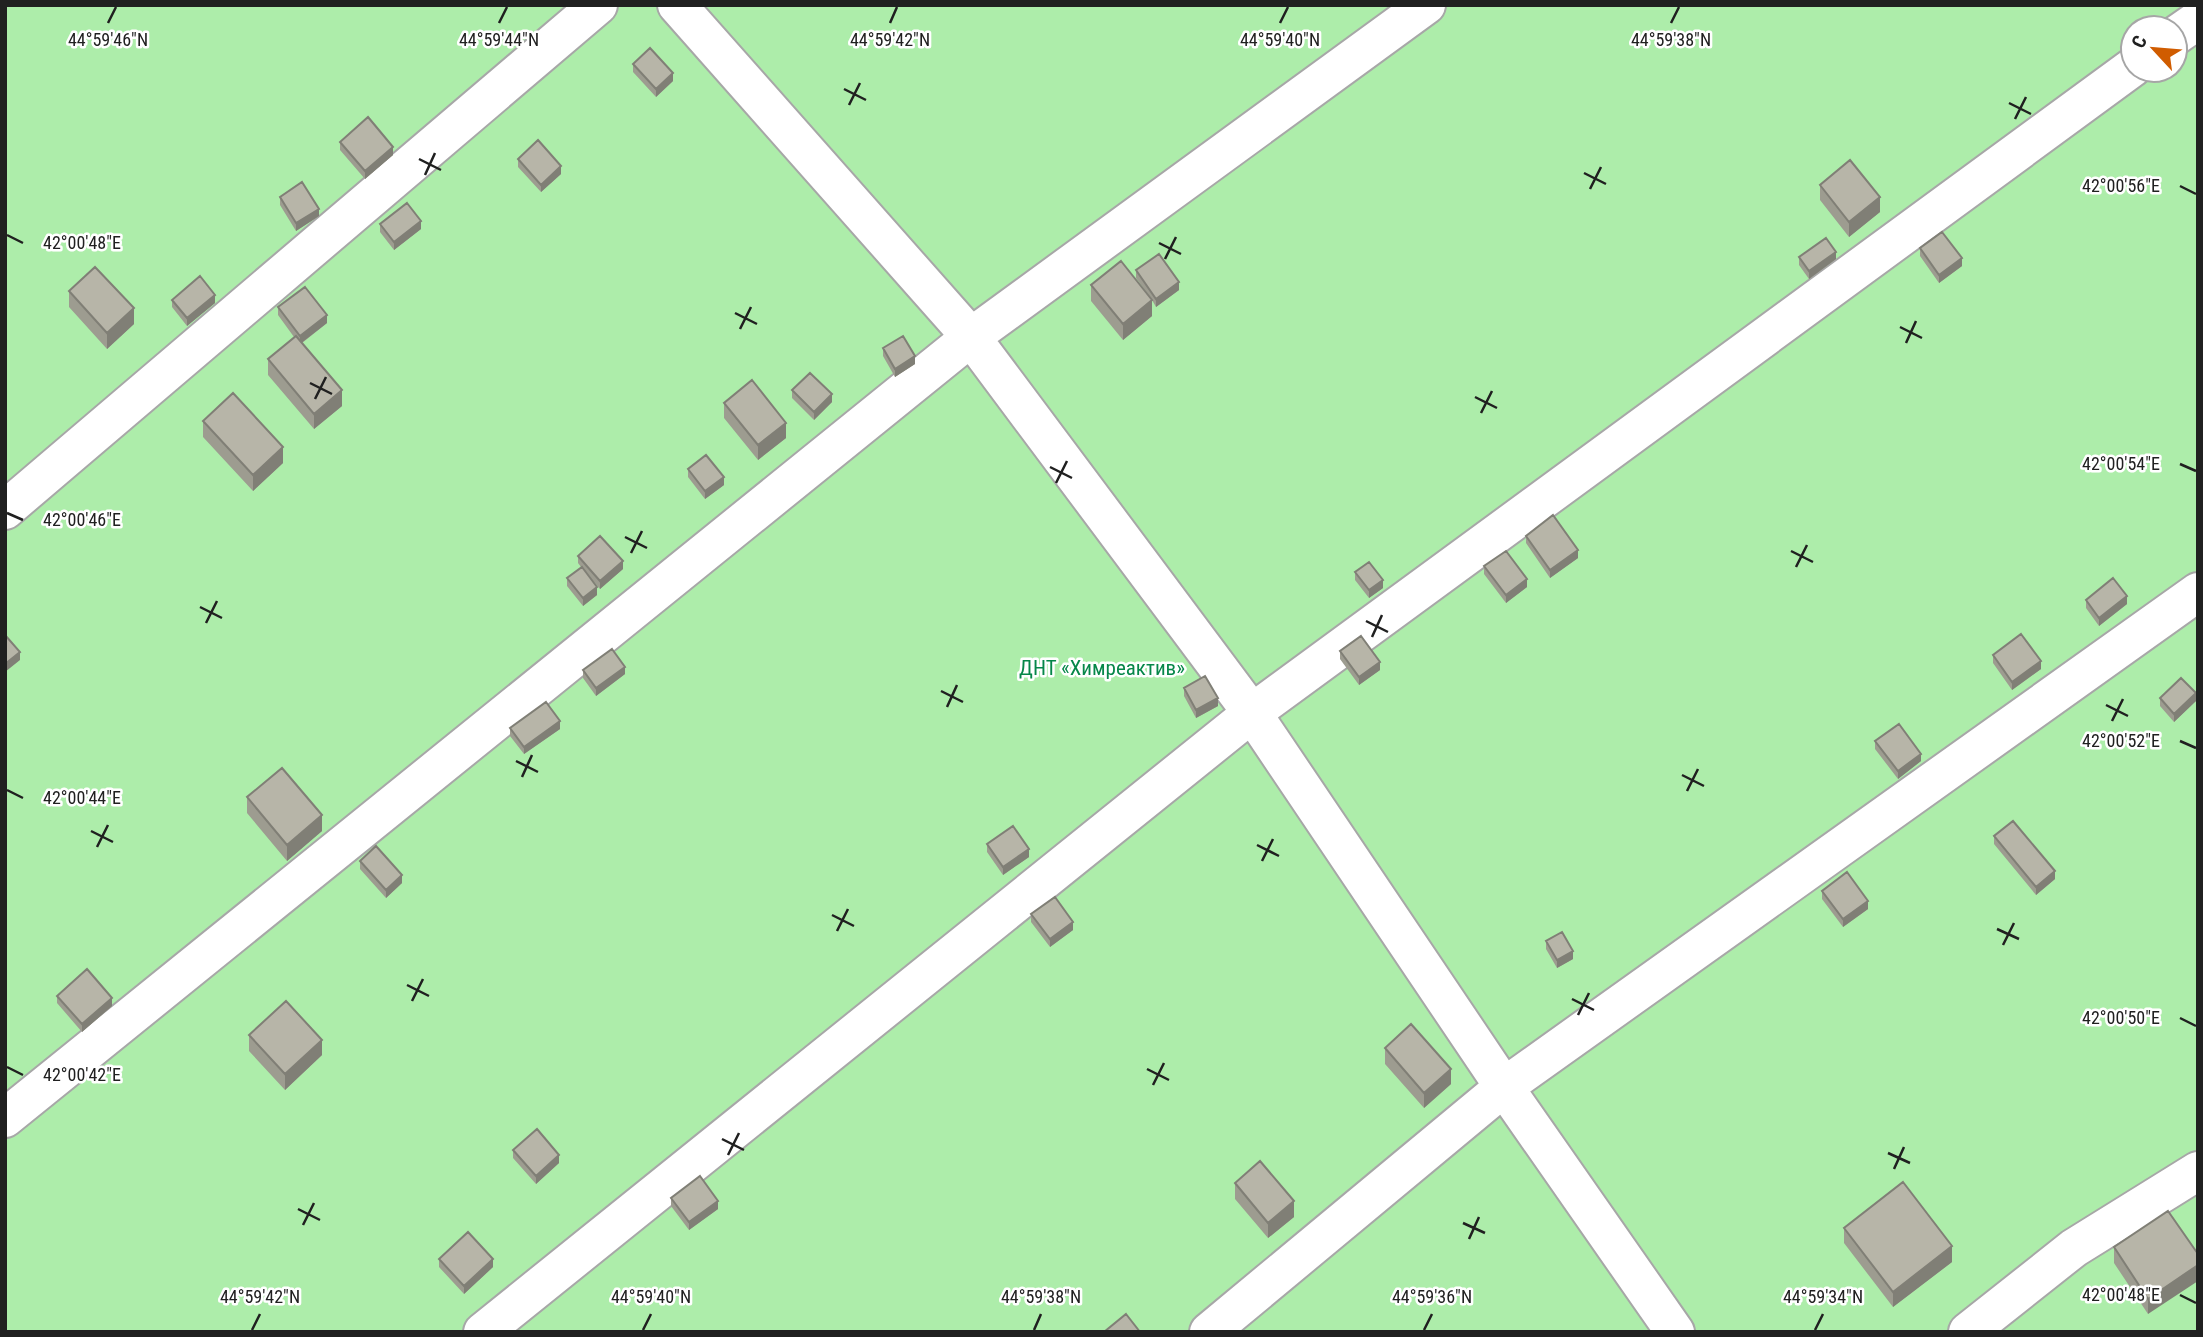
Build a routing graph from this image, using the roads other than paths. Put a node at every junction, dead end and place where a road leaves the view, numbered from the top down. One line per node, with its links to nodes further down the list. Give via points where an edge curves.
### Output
1 (598, 5): 6 (lane)
2 (677, 5): 5 (lane)
3 (1426, 5): 5 (lane)
4 (2119, 77): 8 (lane)
5 (971, 337): 8 (lane); 10 (lane)
6 (5, 510)
7 (2198, 592): 9 (lane)
8 (1252, 713): 9 (lane); 12 (lane)
9 (1504, 1087): 13 (lane); 14 (lane)
10 (5, 1118)
11 (2198, 1171): 15 (lane, via 2074,1248)
12 (483, 1332)
13 (1209, 1332)
14 (1675, 1332)
15 (1968, 1332)

